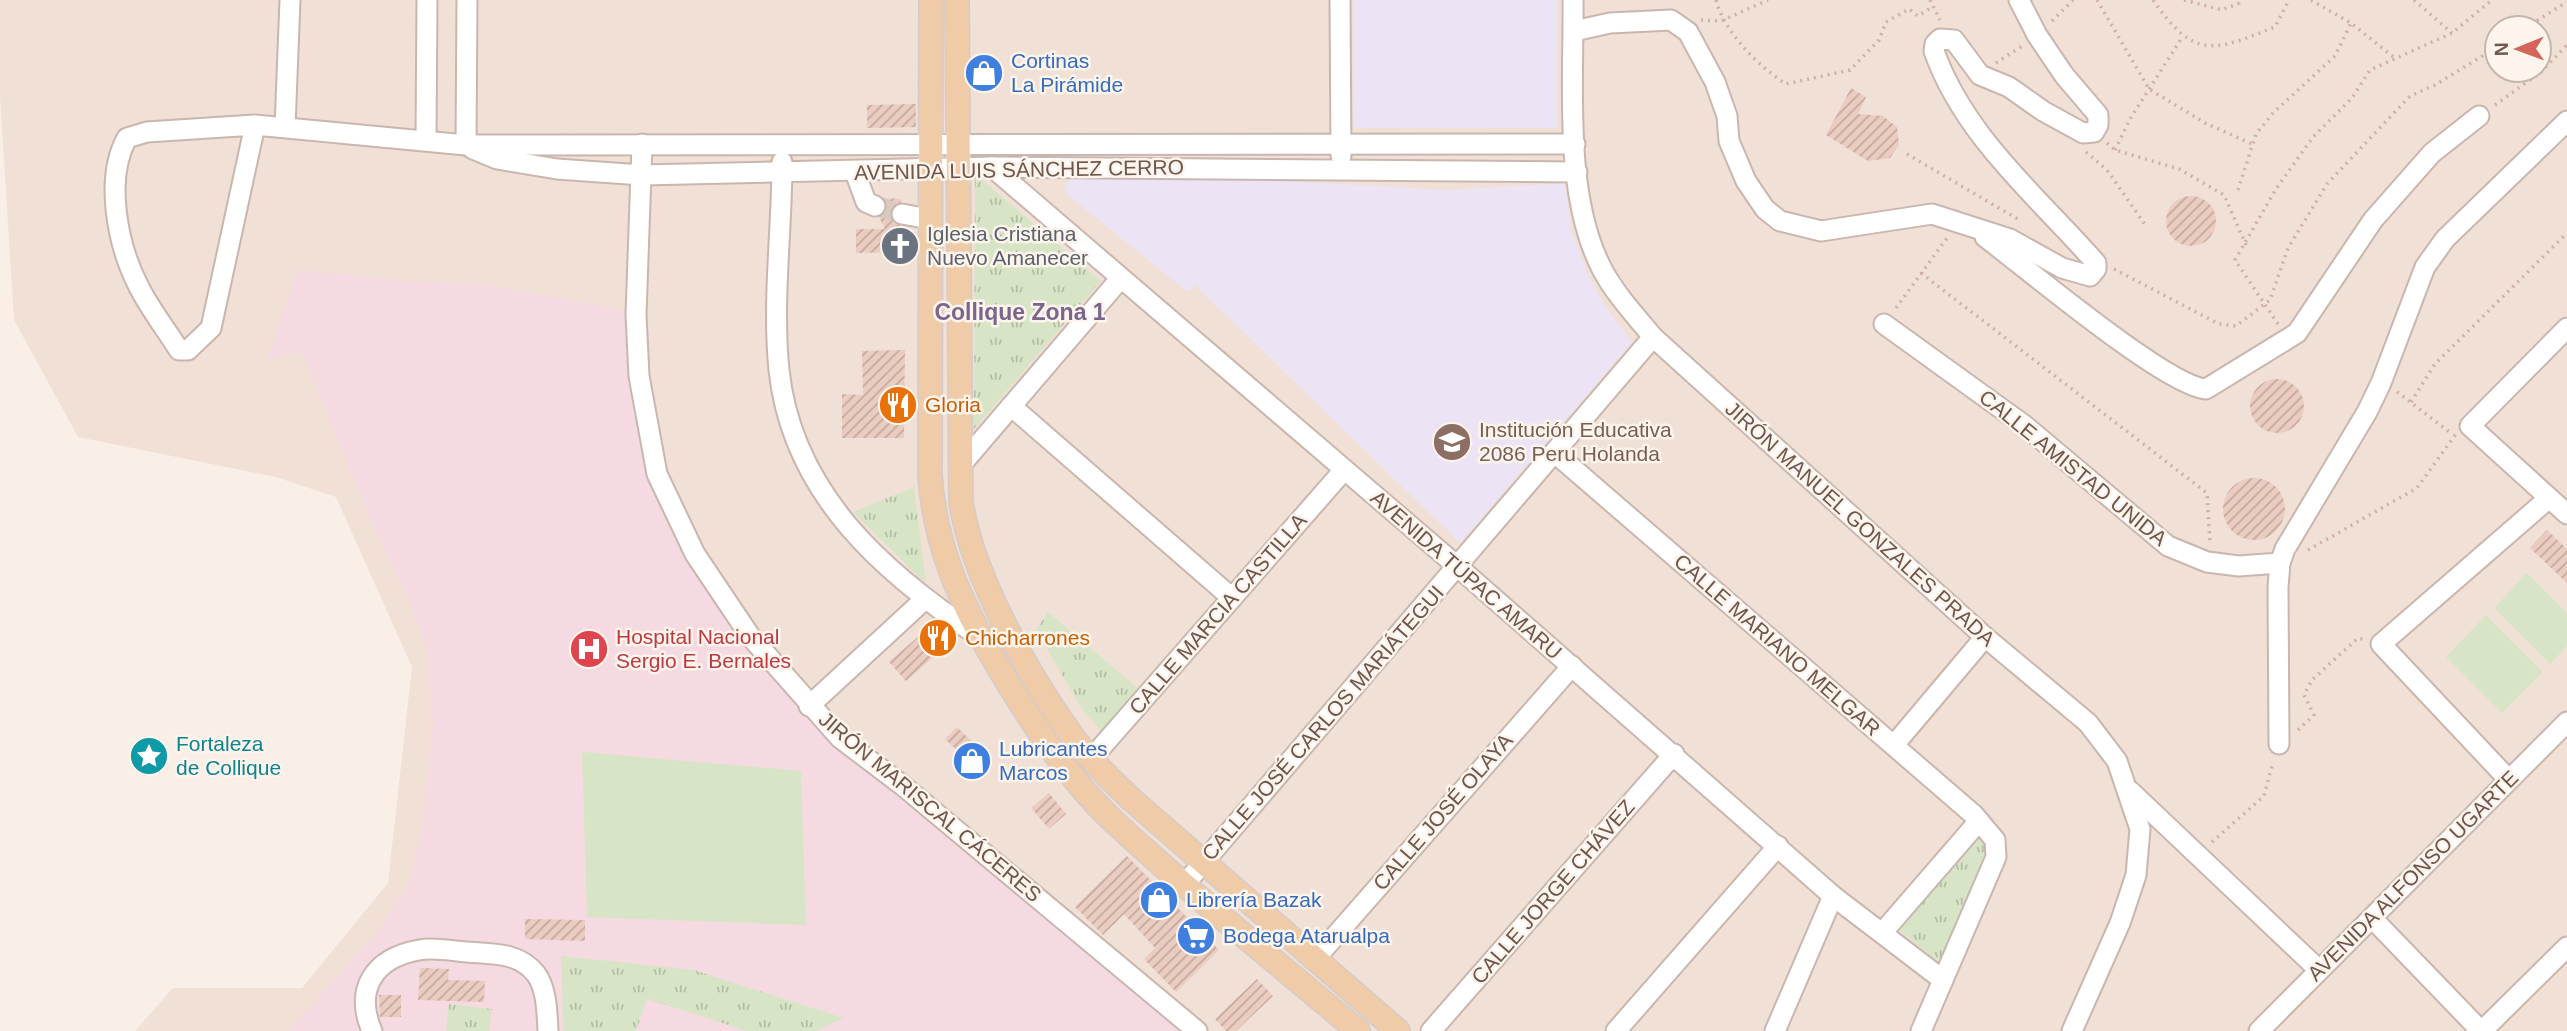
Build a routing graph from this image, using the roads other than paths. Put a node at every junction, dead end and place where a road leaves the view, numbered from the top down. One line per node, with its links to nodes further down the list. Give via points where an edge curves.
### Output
1 (290, 0): 13 (street)
2 (427, 0): 14 (street)
3 (467, 0): 20 (street)
4 (931, 0): 17 (main road)
5 (957, 0): 18 (main road)
6 (1340, 0): 15 (street)
7 (1573, 0): 9 (street, JIRÓN MANUEL GONZALES PRADA)
8 (2019, 0): 33 (street, via 2037,35 2098,115 2094,132 2083,133 2009,87 1980,75 1954,40 1940,39 1934,51 1950,92 1975,131 2096,263 2093,274 2080,275 2010,239)
9 (1574, 31): 19 (street, JIRÓN MANUEL GONZALES PRADA); 33 (street, via 1610,23 1671,20 1695,43 1723,100 1729,141 1746,181 1765,209 1780,221 1821,231 1932,214)
10 (2479, 116): 33 (street, via 2432,153 2372,220 2297,333 2206,389 2191,386 2139,355)
11 (2567, 121): 44 (street, via 2445,239 2425,267 2381,383)
12 (255, 124): 12 (street, AVENIDA LUIS SÁNCHEZ CERRO, via 211,328 188,350 179,350 138,285 120,232 116,177 121,149 127,138 147,132); 13 (street, AVENIDA LUIS SÁNCHEZ CERRO)
13 (285, 127): 14 (street, AVENIDA LUIS SÁNCHEZ CERRO)
14 (426, 140): 20 (street, AVENIDA LUIS SÁNCHEZ CERRO)
15 (1341, 143): 18 (street, AVENIDA LUIS SÁNCHEZ CERRO); 19 (street, AVENIDA LUIS SÁNCHEZ CERRO); 25 (street)
16 (642, 144): 20 (street, AVENIDA LUIS SÁNCHEZ CERRO); 21 (street, AVENIDA LUIS SÁNCHEZ CERRO); 29 (street, JIRÓN MARISCAL CÁCERES)
17 (930, 144): 18 (street, AVENIDA LUIS SÁNCHEZ CERRO); 21 (street, AVENIDA LUIS SÁNCHEZ CERRO); 24 (main road)
18 (959, 144): 23 (main road)
19 (1575, 144): 27 (street, JIRÓN MANUEL GONZALES PRADA)
20 (466, 145): 29 (street, AVENIDA LUIS SÁNCHEZ CERRO, via 498,159)
21 (782, 145): 28 (street)
22 (992, 167): 23 (street, AVENIDA LUIS SÁNCHEZ CERRO); 25 (street, AVENIDA LUIS SÁNCHEZ CERRO); 34 (street, AVENIDA TÚPAC AMARU)
23 (960, 168): 24 (street, AVENIDA LUIS SÁNCHEZ CERRO); 40 (main road)
24 (930, 169): 26 (street, AVENIDA LUIS SÁNCHEZ CERRO); 32 (main road)
25 (1342, 170): 27 (street, AVENIDA LUIS SÁNCHEZ CERRO)
26 (855, 172): 28 (street, AVENIDA LUIS SÁNCHEZ CERRO); 30 (street, via 866,202)
27 (1577, 172): 37 (street, JIRÓN MANUEL GONZALES PRADA, via 1601,267)
28 (782, 173): 29 (street, AVENIDA LUIS SÁNCHEZ CERRO); 47 (street, via 779,369 797,446 829,502)
29 (642, 175): 51 (street, JIRÓN MARISCAL CÁCERES, via 639,364 657,474 672,512 721,595)
30 (875, 206)
31 (902, 214): 32 (street)
32 (929, 219): 48 (main road, via 933,506 938,539)
33 (1965, 225)
34 (1120, 279): 38 (street); 41 (street, AVENIDA TÚPAC AMARU)
35 (1884, 324): 44 (street, CALLE AMISTAD UNIDA, via 2024,425 2168,546 2207,562 2239,566)
36 (2567, 328): 42 (street, via 2462,431)
37 (1653, 337): 39 (street, CALLE JOSÉ CARLOS MARIÁTEGUI); 49 (street, JIRÓN MANUEL GONZALES PRADA)
38 (1011, 406): 40 (street); 46 (street)
39 (1555, 453): 45 (street, CALLE JOSÉ CARLOS MARIÁTEGUI); 54 (street, CALLE MARIANO MELGAR)
40 (960, 466): 56 (main road, via 964,525 989,588 1044,692)
41 (1344, 470): 45 (street, AVENIDA TÚPAC AMARU); 46 (street, CALLE MARCIA CASTILLA)
42 (2548, 499): 43 (street); 57 (street, via 2381,644)
43 (2566, 512)
44 (2280, 563): 53 (street)
45 (1457, 565): 50 (street, AVENIDA TÚPAC AMARU); 61 (street, CALLE JOSÉ CARLOS MARIÁTEGUI)
46 (1232, 598): 56 (street, CALLE MARCIA CASTILLA)
47 (924, 600): 48 (street); 51 (street)
48 (980, 636): 62 (main road, via 1074,779)
49 (1985, 638): 54 (street); 58 (street, JIRÓN MANUEL GONZALES PRADA, via 2088,723 2118,761)
50 (1572, 666): 55 (street, AVENIDA TÚPAC AMARU); 67 (street, CALLE JOSÉ OLAYA)
51 (809, 706): 72 (street, JIRÓN MARISCAL CÁCERES, via 841,738)
52 (2567, 722): 57 (street, AVENIDA ALFONSO UGARTE)
53 (2278, 744)
54 (1894, 745): 59 (street, CALLE MARIANO MELGAR)
55 (1674, 754): 60 (street, AVENIDA TÚPAC AMARU); 75 (street, CALLE JORGE CHÁVEZ)
56 (1091, 759): 61 (main road)
57 (2509, 780): 64 (street, AVENIDA ALFONSO UGARTE)
58 (2130, 791): 68 (street); 79 (street, JIRÓN MANUEL GONZALES PRADA, via 2140,829 2136,875)
59 (1979, 821): 65 (street); 69 (street, CALLE MARIANO MELGAR, via 1995,840 1996,857)
60 (1778, 846): 63 (street, AVENIDA TÚPAC AMARU); 76 (street)
61 (1204, 863): 62 (street, CALLE JOSÉ CARLOS MARIÁTEGUI); 67 (main road)
62 (1184, 885): 73 (main road)
63 (1833, 896): 65 (street, AVENIDA TÚPAC AMARU); 77 (street)
64 (2372, 918): 68 (street, AVENIDA ALFONSO UGARTE); 81 (street)
65 (1882, 933): 69 (street, AVENIDA TÚPAC AMARU)
66 (2567, 947): 81 (street)
67 (1315, 959): 74 (main road)
68 (2319, 970): 80 (street, AVENIDA ALFONSO UGARTE)
69 (1943, 979): 78 (street)
70 (372, 1031): 71 (street, via 363,1012 365,988 381,967 420,950 509,955 527,965 537,976 546,1003)
71 (548, 1031)
72 (1197, 1031)
73 (1358, 1031)
74 (1398, 1031)
75 (1432, 1031)
76 (1616, 1031)
77 (1774, 1031)
78 (1921, 1031)
79 (2072, 1031)
80 (2259, 1031)
81 (2482, 1031)

